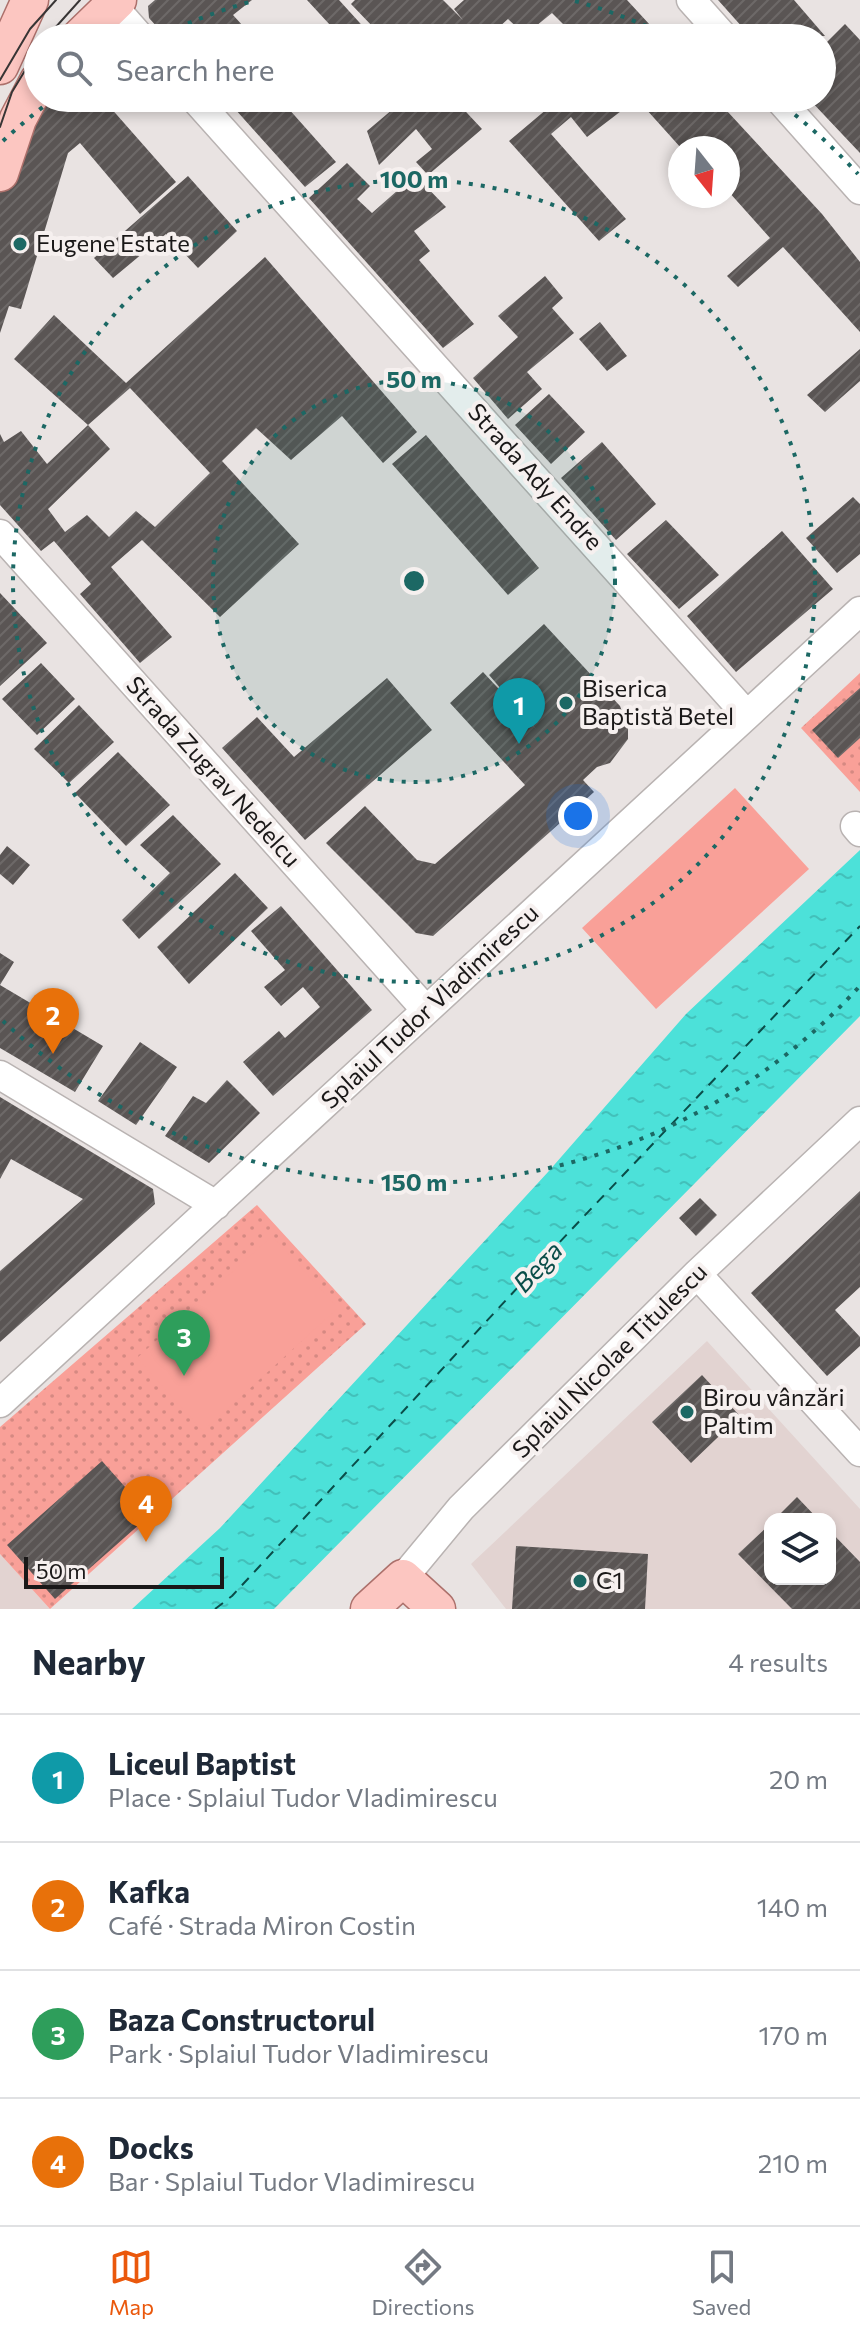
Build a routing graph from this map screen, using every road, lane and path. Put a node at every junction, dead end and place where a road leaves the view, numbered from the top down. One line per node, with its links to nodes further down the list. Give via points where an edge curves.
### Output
1 (691, 0): 6 (street)
2 (115, 2): 4 (main road); 5 (street)
3 (20, 3): 7 (main road)
4 (93, 24)
5 (131, 24)
6 (712, 24)
7 (0, 66)
8 (24, 108): 11 (main road)
9 (207, 112): 15 (street, Strada Ady Endre)
10 (790, 112): 12 (street)
11 (0, 173)
12 (860, 190)
13 (0, 534): 16 (street, Strada Zugrav Nedelcu)
14 (860, 611): 15 (street, Splaiul Tudor Vladimirescu)
15 (746, 714): 16 (street, Splaiul Tudor Vladimirescu)
16 (426, 1010): 19 (street, Splaiul Tudor Vladimirescu)
17 (0, 1075): 19 (street)
18 (860, 1121): 20 (street, Splaiul Nicolae Titulescu)
19 (216, 1205): 21 (street, Splaiul Tudor Vladimirescu)
20 (697, 1274): 22 (street); 23 (street, Splaiul Nicolae Titulescu, via 461,1508)
21 (0, 1403)
22 (860, 1452)
23 (409, 1593): 24 (main road, Splaiul Nicolae Titulescu); 25 (main road); 26 (main road)
24 (369, 1609)
25 (385, 1609)
26 (437, 1609)

